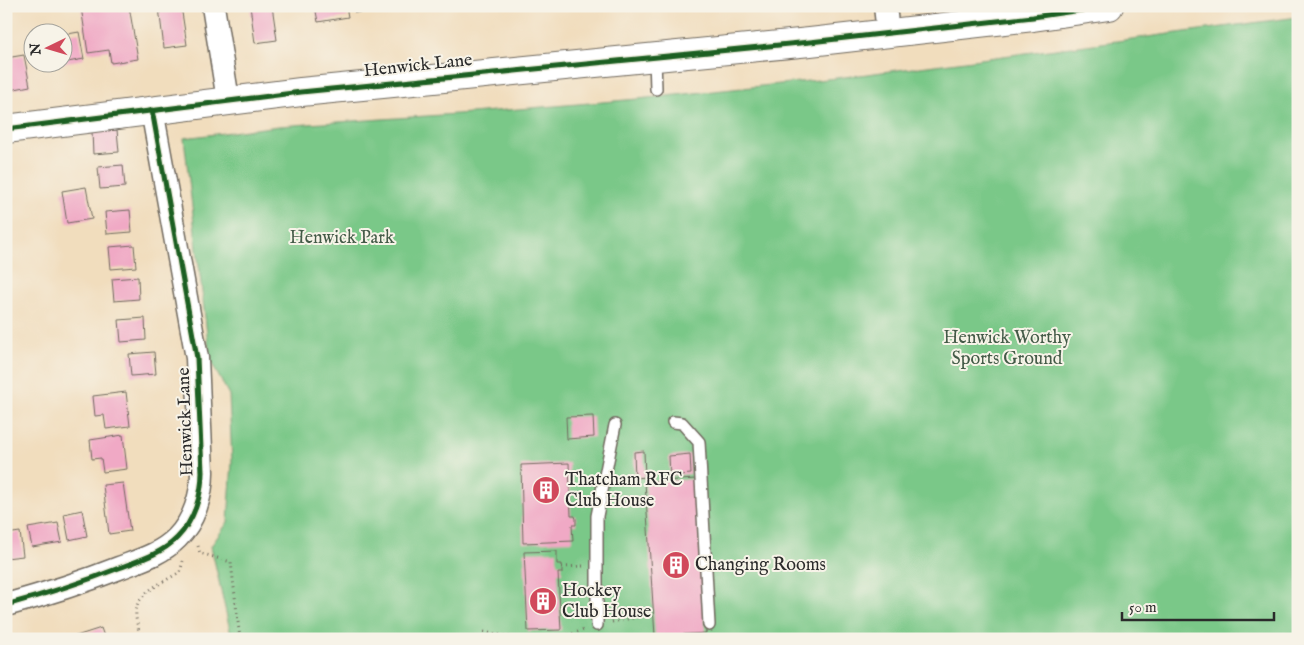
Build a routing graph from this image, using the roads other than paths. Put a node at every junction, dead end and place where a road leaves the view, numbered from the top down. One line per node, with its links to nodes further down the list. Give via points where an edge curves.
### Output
1 (213, 6): 8 (street)
2 (885, 6): 5 (street)
3 (1109, 6): 4 (street, Henwick Lane)
4 (1032, 12): 5 (street, Henwick Lane)
5 (888, 33): 6 (street, Henwick Lane)
6 (655, 58): 7 (lane); 8 (street, Henwick Lane)
7 (656, 89)
8 (228, 100): 9 (street, Henwick Lane)
9 (152, 110): 10 (street); 13 (street, Henwick Lane, via 197,358 202,486 189,520 172,543 155,555 70,587)
10 (6, 129)
11 (673, 422): 15 (lane, via 682,423 699,442)
12 (615, 426): 14 (lane, via 597,516)
13 (6, 605)
14 (597, 625)
15 (709, 625)

